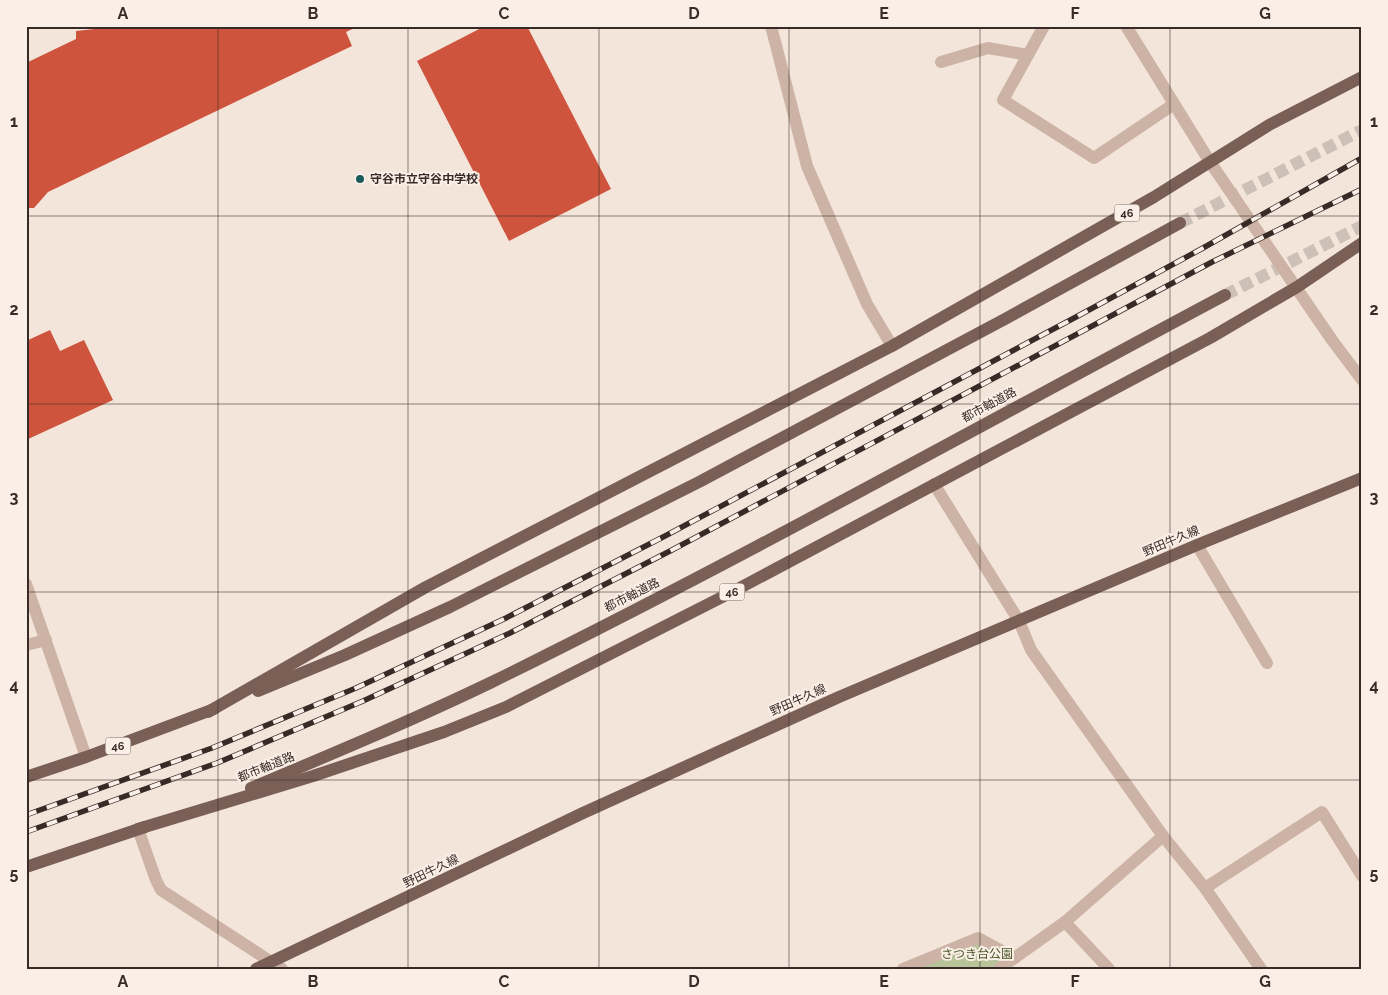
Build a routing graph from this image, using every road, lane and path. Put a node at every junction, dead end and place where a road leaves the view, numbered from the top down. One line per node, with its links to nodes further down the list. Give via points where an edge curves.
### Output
1 (771, 26): 13 (street, via 807,166 867,304)
2 (1044, 26): 4 (street)
3 (1126, 26): 7 (street)
4 (1028, 55): 5 (street, via 988,48); 7 (street, via 1003,100 1094,158)
5 (941, 62)
6 (1362, 77): 8 (main road, 46, via 1269,125)
7 (1174, 104): 8 (street)
8 (1210, 162): 11 (street); 13 (main road, 46)
9 (1180, 223): 23 (main road, 46, via 690,486 450,607)
10 (1362, 243): 11 (main road, 46)
11 (1297, 287): 14 (street); 16 (main road, 46, via 1210,338)
12 (1225, 295): 26 (main road, 都市軸道路 / 46, via 721,565 491,682 321,759)
13 (892, 346): 23 (main road, 46, via 426,587)
14 (1362, 380)
15 (1362, 478): 17 (main road, 野田牛久線)
16 (934, 484): 19 (street); 26 (main road, 46, via 506,707 444,732 313,776)
17 (1197, 545): 19 (main road, 野田牛久線); 22 (street)
18 (26, 584): 20 (street)
19 (1019, 621): 27 (street, via 1031,650); 33 (main road, 野田牛久線, via 839,697 583,813)
20 (46, 640): 21 (street); 24 (street)
21 (26, 645)
22 (1267, 663)
23 (208, 712): 24 (main road, 46)
24 (86, 757): 25 (main road, 46)
25 (26, 777)
26 (138, 829): 28 (main road, 都市軸道路 / 46); 33 (street, via 161,890)
27 (1163, 836): 30 (street); 31 (street)
28 (26, 867)
29 (1362, 876): 30 (street, via 1322,812)
30 (1205, 888): 38 (street)
31 (1065, 922): 32 (street); 37 (street)
32 (1015, 958): 35 (street, via 978,938); 36 (street)
33 (277, 965): 34 (main road, 野田牛久線)
34 (256, 969)
35 (903, 969)
36 (999, 969)
37 (1108, 969)
38 (1261, 969)

